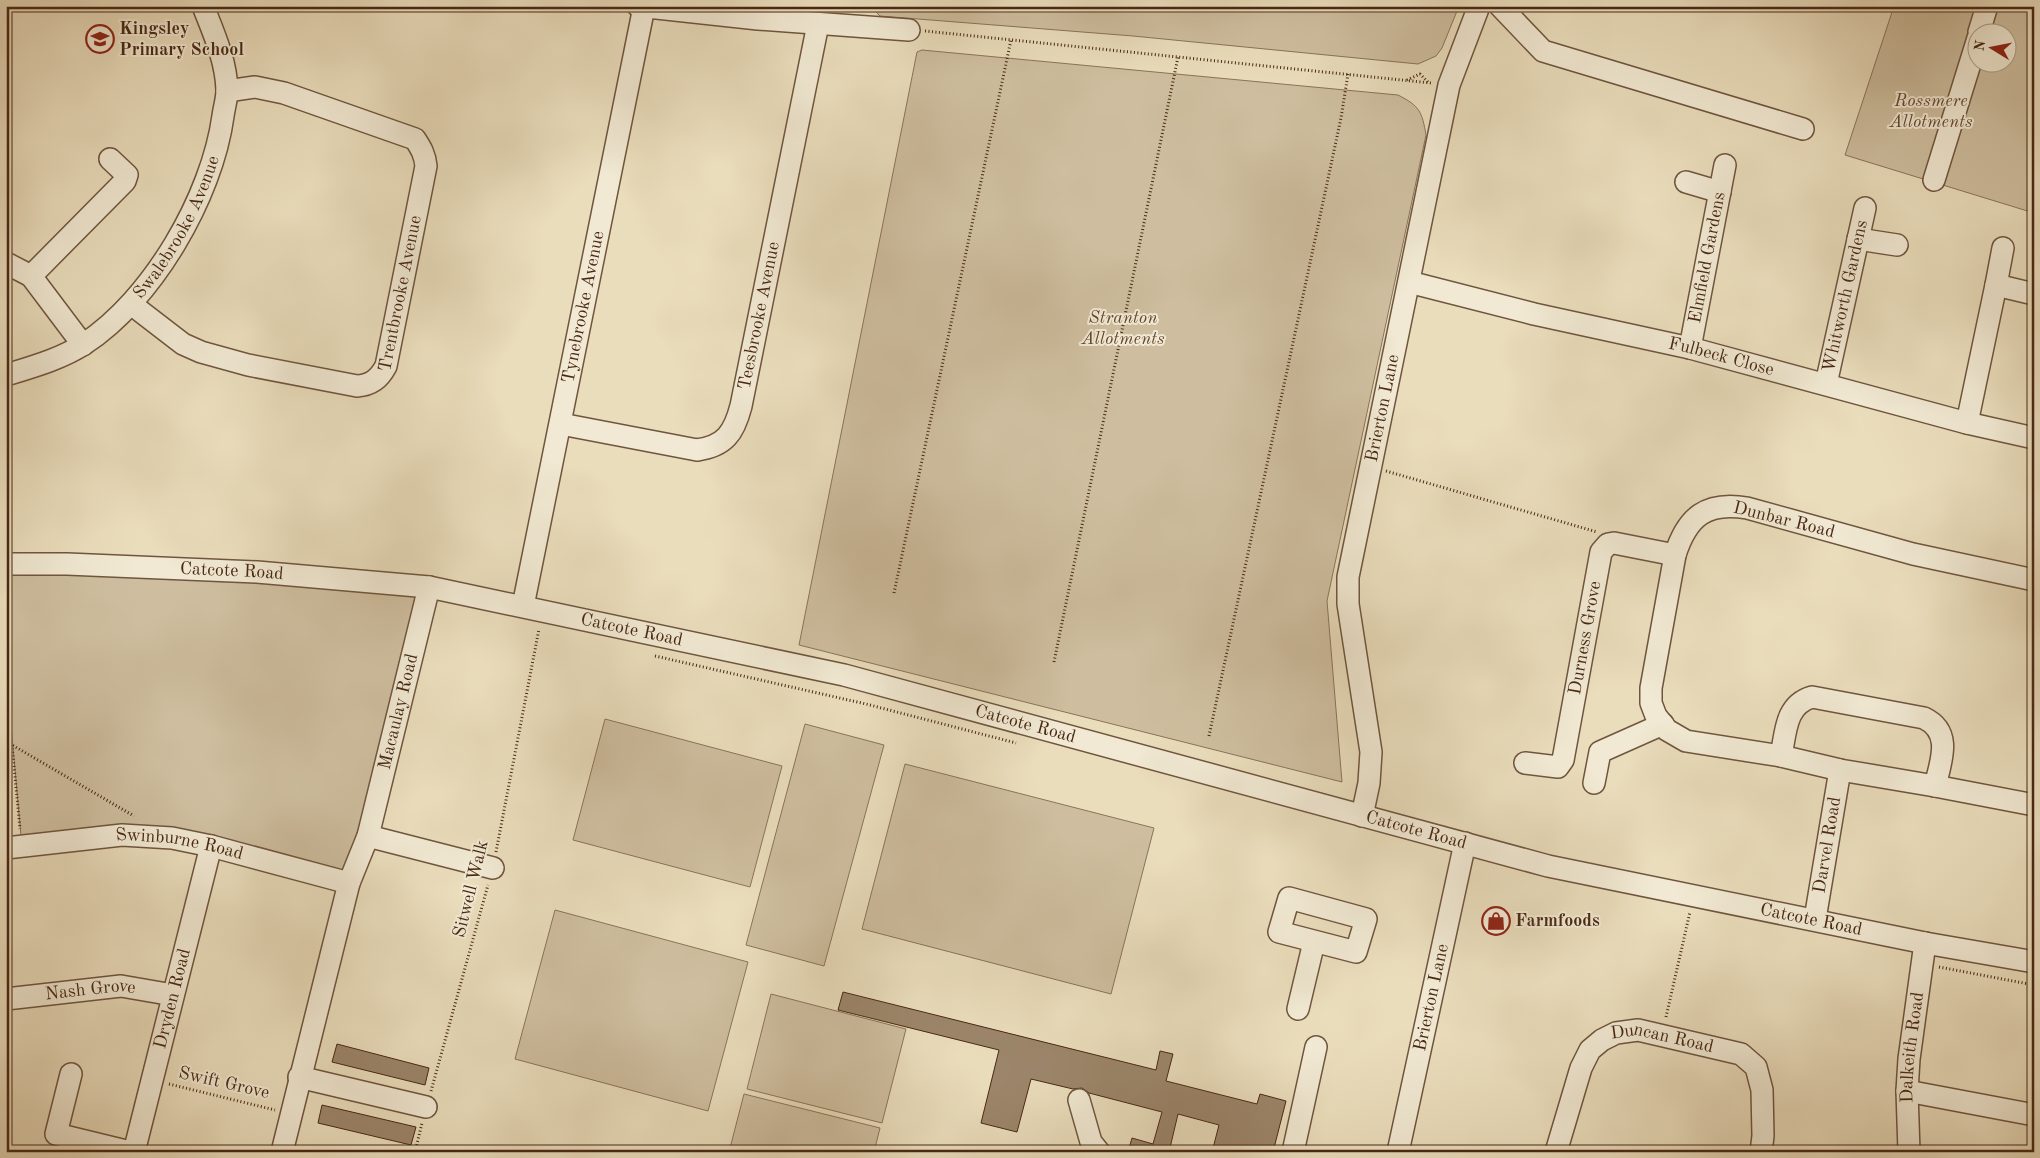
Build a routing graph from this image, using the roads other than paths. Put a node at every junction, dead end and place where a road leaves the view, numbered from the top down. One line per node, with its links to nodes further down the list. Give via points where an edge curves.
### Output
1 (203, 6): 11 (street, Swalebrooke Avenue, via 218,42)
2 (1478, 6): 24 (street, Brierton Lane, via 1439,84)
3 (1500, 6): 12 (street, via 1543,51)
4 (1987, 6): 7 (street)
5 (641, 7): 6 (street); 33 (street, Tynebrooke Avenue)
6 (759, 12): 8 (street)
7 (1982, 22)
8 (818, 24): 9 (street, via 881,22); 33 (street, Teesbrooke Avenue, via 741,406 732,430 711,448 697,450)
9 (914, 30)
10 (1968, 70): 15 (street)
11 (227, 91): 27 (street, Swalebrooke Avenue, via 215,160 195,209); 27 (street, Trentbrooke Avenue, via 255,87 284,93 415,138 420,146 426,166 386,366 375,380 356,386 214,357 183,344)
12 (1803, 129)
13 (110, 158): 23 (street, via 126,175 125,181)
14 (1725, 165): 17 (street, Elmfield Gardens)
15 (1934, 180)
16 (1686, 182): 17 (street)
17 (1720, 192): 29 (street, Elmfield Gardens)
18 (1865, 208): 19 (street, Whitworth Gardens)
19 (1858, 239): 20 (street); 31 (street, Whitworth Gardens)
20 (1897, 245)
21 (2003, 248): 25 (street)
22 (6, 264): 23 (street)
23 (31, 276): 28 (street)
24 (1408, 282): 29 (street, Fulbeck Close); 47 (street, Brierton Lane, via 1351,560 1348,604 1372,752)
25 (1996, 286): 26 (street); 32 (street)
26 (2034, 294)
27 (131, 304): 28 (street, Swalebrooke Avenue)
28 (83, 345): 30 (street, Swalebrooke Avenue, via 47,362)
29 (1690, 348): 31 (street, Fulbeck Close)
30 (6, 375)
31 (1826, 384): 32 (street, Fulbeck Close)
32 (1968, 423): 34 (street, Fulbeck Close)
33 (561, 424): 39 (street, Tynebrooke Avenue)
34 (2034, 438)
35 (1675, 556): 37 (street, Dunbar Road, via 1682,534 1697,516 1712,508 1730,505 1912,554); 40 (street, Dunbar Road, via 1650,688 1651,703); 42 (street, Durness Grove, via 1614,543 1608,544 1601,552 1563,760 1558,767)
36 (6, 564): 38 (street, Catcote Road, via 257,572)
37 (2034, 580)
38 (429, 587): 39 (street, Catcote Road); 48 (street, Macaulay Road)
39 (523, 606): 47 (street, Catcote Road, via 844,675)
40 (1662, 724): 41 (street, Dunbar Road, via 1666,730 1686,741); 44 (street, via 1600,752)
41 (1782, 756): 43 (street, Dunbar Road); 45 (street, via 1789,715 1802,700 1812,697 1924,718 1935,725 1943,738)
42 (1525, 763)
43 (1840, 770): 45 (street, Dunbar Road); 54 (street, Darvel Road)
44 (1594, 783)
45 (1935, 786): 46 (street, Dunbar Road)
46 (2034, 805)
47 (1362, 816): 49 (street, Catcote Road)
48 (368, 836): 52 (street); 53 (street, Macaulay Road)
49 (1465, 843): 54 (street, Catcote Road, via 1548,866); 72 (street, Brierton Lane)
50 (211, 846): 51 (street, Swinburne Road, via 172,838 122,836); 53 (street, Swinburne Road); 58 (street, Dryden Road)
51 (14, 847)
52 (492, 868)
53 (349, 883): 63 (street, Macaulay Road)
54 (1815, 920): 56 (street, Catcote Road)
55 (1314, 942): 60 (street)
56 (1924, 953): 57 (street, Catcote Road); 64 (street, Dalkeith Road)
57 (2034, 962)
58 (173, 995): 59 (street, Nash Grove, via 121,986); 68 (street, Dryden Road)
59 (6, 999)
60 (1298, 1009)
61 (1316, 1047): 71 (street)
62 (72, 1074): 68 (street, via 56,1134)
63 (299, 1078): 66 (street); 69 (street, Macaulay Road)
64 (1907, 1091): 67 (street); 75 (street, Dalkeith Road)
65 (1079, 1100): 70 (street, via 1091,1142)
66 (426, 1107)
67 (2034, 1115)
68 (132, 1152)
69 (282, 1152)
70 (1099, 1152)
71 (1293, 1152)
72 (1398, 1152)
73 (1556, 1152): 74 (street, Duncan Road, via 1581,1068 1590,1050 1616,1032 1638,1030 1741,1054 1756,1067 1762,1090)
74 (1761, 1152)
75 (1909, 1152)

